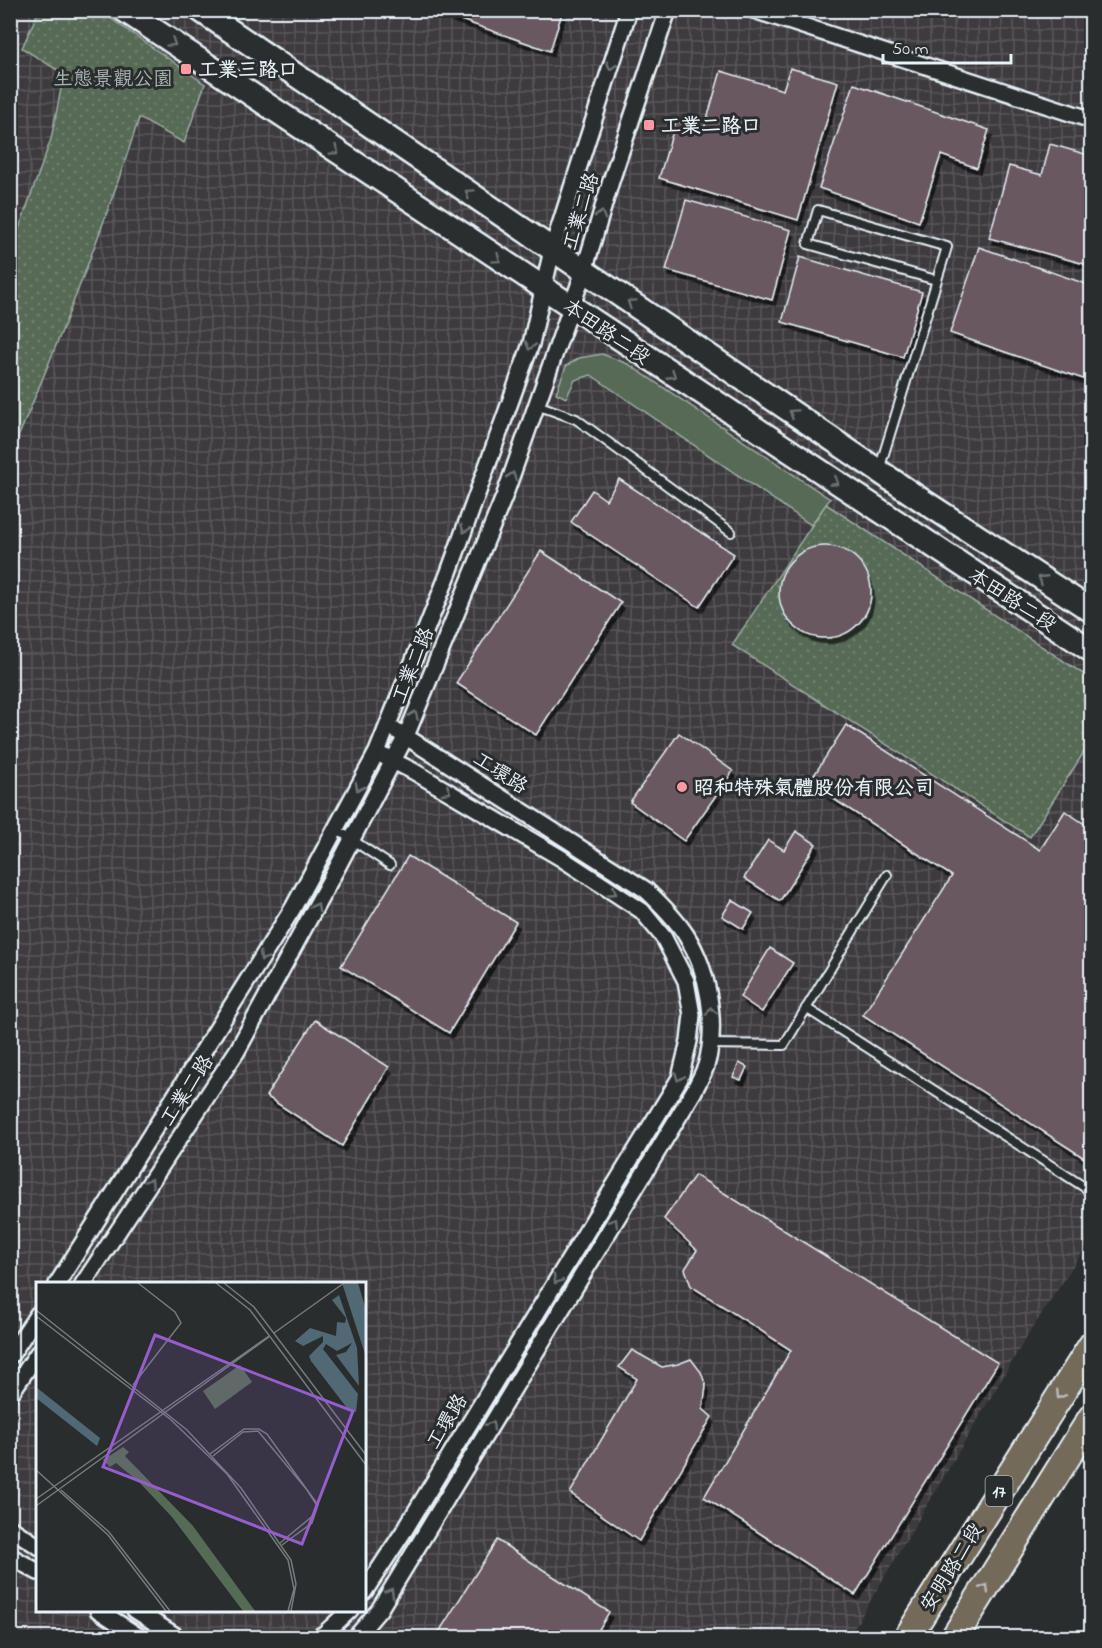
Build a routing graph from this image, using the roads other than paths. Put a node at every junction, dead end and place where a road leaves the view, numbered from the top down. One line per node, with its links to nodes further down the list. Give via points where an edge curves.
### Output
1 (124, 10): 10 (street, 本田路二段, one-way to 10)
2 (200, 10): 7 (street, 本田路二段, one-way to 2)
3 (629, 10): 7 (street, 工業二路, one-way to 7)
4 (668, 10): 8 (street, 工業二路, one-way to 4)
5 (754, 10): 6 (street)
6 (1092, 120)
7 (552, 250): 8 (street, 本田路二段); 10 (street, 工業二路)
8 (584, 271): 11 (street, 工業二路); 13 (street, 本田路二段, one-way to 8)
9 (936, 280): 9 (lane, via 947,247 818,210 808,244); 13 (lane)
10 (543, 289): 11 (street, 本田路二段); 15 (street, 工業二路, one-way to 15, via 531,344)
11 (571, 308): 12 (street, 工業二路); 18 (street, 本田路二段, one-way to 18)
12 (537, 405): 14 (lane, via 576,419); 16 (street, 工業二路, one-way to 12)
13 (878, 471): 17 (street, 本田路二段, one-way to 13)
14 (731, 532)
15 (451, 566): 16 (street); 19 (street, 工業二路)
16 (472, 576): 20 (street, 工業二路, one-way to 16)
17 (1092, 611)
18 (1092, 651)
19 (388, 726): 20 (street, 工環路); 21 (street, 工業二路)
20 (406, 736): 22 (street, 工業二路); 25 (street, 工環路)
21 (377, 752): 22 (street, 工環路); 23 (street, 工業二路, one-way to 23)
22 (393, 761): 24 (street, 工業二路); 27 (street, 工環路, one-way to 27)
23 (336, 830): 24 (lane); 32 (street, 工業二路, one-way to 32, via 294,908)
24 (352, 840): 26 (lane); 33 (street, 工業二路, one-way to 24, via 237,1051)
25 (592, 855): 27 (street); 31 (street, 工環路, one-way to 25, via 712,1017 707,992 700,962 687,936 668,910 646,890)
26 (390, 865)
27 (581, 871): 30 (street, 工環路, one-way to 30, via 642,911 664,938 686,981 692,1015)
28 (887, 875): 29 (lane)
29 (806, 1008): 31 (lane, via 784,1045); 34 (lane)
30 (689, 1041): 31 (street); 37 (street, 工環路, one-way to 37, via 680,1078)
31 (710, 1044): 38 (street, 工環路, one-way to 31, via 693,1091 705,1067)
32 (184, 1081): 33 (street); 35 (street, 工業二路)
33 (206, 1098): 36 (street, 工業二路, one-way to 33)
34 (1092, 1192)
35 (108, 1202): 36 (street); 39 (street, 工業二路)
36 (128, 1216): 40 (street, 工業二路)
37 (584, 1236): 38 (street); 41 (street, 工環路, one-way to 41)
38 (600, 1245): 42 (street, 工環路)
39 (59, 1282)
40 (84, 1282)
41 (545, 1301): 42 (street); 47 (street, 工環路)
42 (560, 1311): 48 (street, 工環路)
43 (36, 1317): 45 (street)
44 (1092, 1345): 66 (main road, 安明路二段 / 17, one-way to 66)
45 (10, 1356)
46 (36, 1356): 49 (street)
47 (500, 1373): 48 (street); 51 (street, 工環路)
48 (517, 1382): 52 (street, 工環路, one-way to 48)
49 (12, 1387)
50 (1092, 1417): 67 (main road, 安明路二段 / 17, one-way to 50)
51 (428, 1492): 52 (street); 57 (street, 工環路)
52 (445, 1501): 61 (street, 工環路, one-way to 52, via 380,1610)
53 (10, 1528): 54 (street)
54 (36, 1545)
55 (10, 1556): 56 (street)
56 (36, 1571)
57 (366, 1589)
58 (100, 1612): 63 (street)
59 (137, 1612): 64 (street)
60 (349, 1612): 62 (street)
61 (369, 1612): 65 (street, 工環路)
62 (323, 1637)
63 (141, 1638)
64 (179, 1638)
65 (354, 1638)
66 (907, 1638)
67 (954, 1638)

